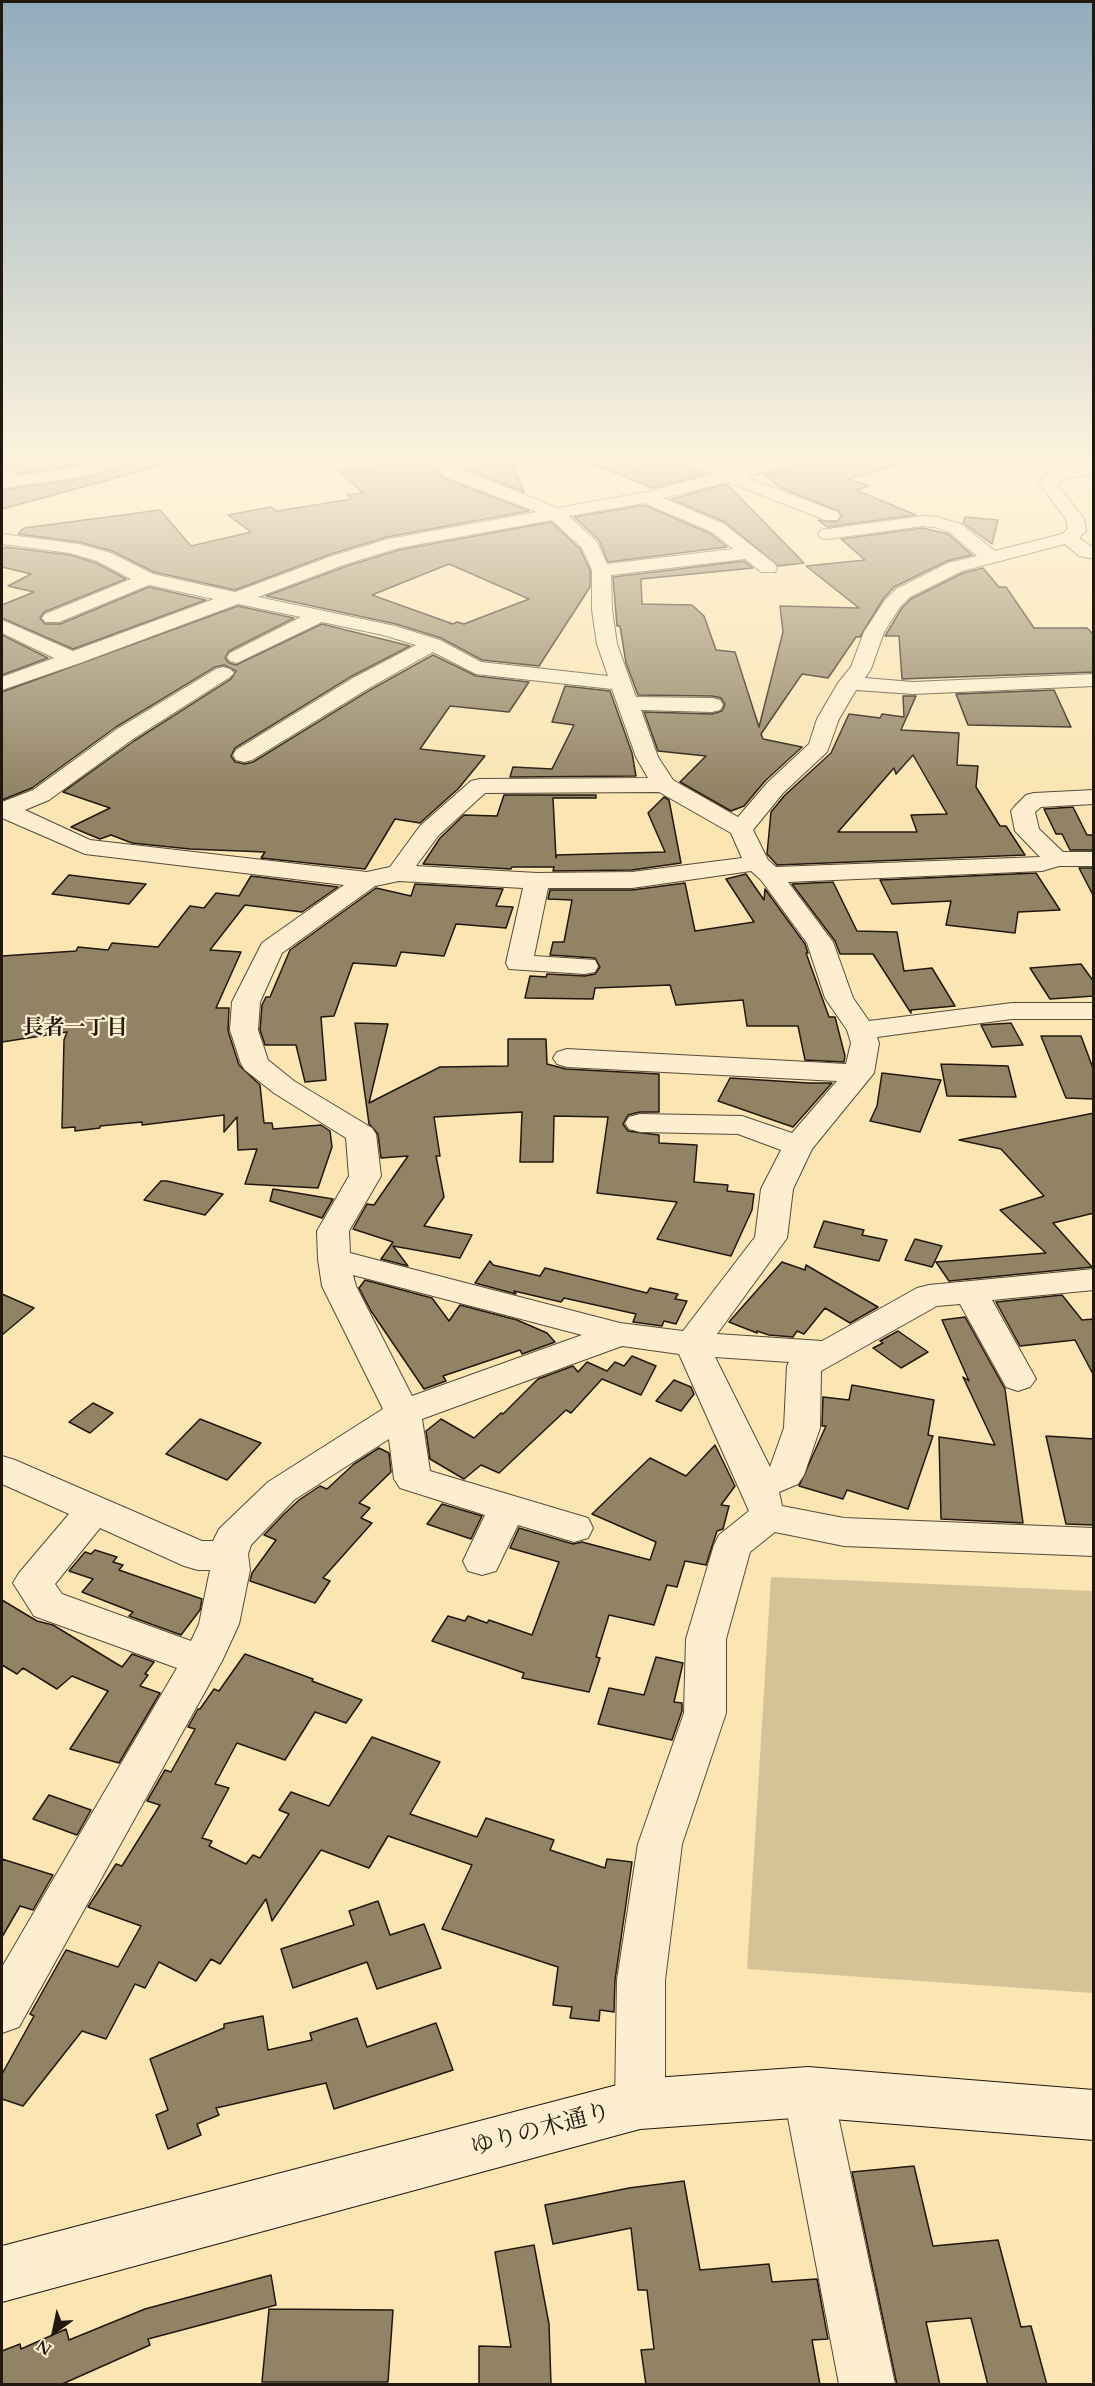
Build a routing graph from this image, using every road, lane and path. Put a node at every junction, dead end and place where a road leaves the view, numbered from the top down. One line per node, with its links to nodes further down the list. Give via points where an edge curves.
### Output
1 (128, 569): 6 (street)
2 (319, 569): 7 (street)
3 (607, 569): 5 (street)
4 (951, 569): 15 (street, via 898,598 874,632 861,669)
5 (601, 570): 17 (street, via 607,644)
6 (147, 579): 7 (street); 9 (street)
7 (236, 598): 8 (street); 12 (street)
8 (319, 616): 11 (street); 22 (street, via 230,665 41,795)
9 (52, 618)
10 (2, 626): 12 (street)
11 (433, 644): 17 (street, via 476,668); 19 (street)
12 (73, 659): 16 (street)
13 (1073, 659): 14 (street)
14 (1092, 681): 15 (street, via 913,688)
15 (849, 683): 23 (street, via 828,719 819,747 775,788)
16 (2, 684)
17 (625, 694): 18 (street); 20 (street, via 647,758)
18 (712, 705)
19 (244, 755)
20 (664, 785): 23 (street); 27 (street, via 478,786 429,831)
21 (1094, 797): 24 (street, via 1034,800 1023,811 1028,831)
22 (3, 809): 28 (street, via 85,847)
23 (741, 829): 26 (street)
24 (1057, 859): 25 (street); 26 (street, via 1042,864)
25 (1094, 860)
26 (763, 869): 29 (street, via 632,880); 32 (street, via 820,942 839,998)
27 (399, 873): 28 (street); 29 (street)
28 (367, 880): 37 (street, via 271,949 246,1002 244,1030 255,1064 284,1087 361,1134 364,1176 333,1231)
29 (537, 881): 30 (street, via 519,963)
30 (585, 966)
31 (1091, 1016): 32 (street, via 1012,1011)
32 (861, 1030): 34 (street, via 865,1043)
33 (567, 1058): 34 (street)
34 (859, 1073): 36 (street)
35 (640, 1123): 36 (street, via 742,1125)
36 (798, 1146): 41 (street, via 777,1189 771,1238)
37 (334, 1259): 40 (street); 44 (street, via 339,1286)
38 (1094, 1279): 39 (street)
39 (971, 1293): 42 (street, via 929,1296); 43 (street)
40 (620, 1334): 41 (street); 44 (street)
41 (692, 1344): 42 (street); 46 (street)
42 (828, 1353): 46 (street, via 804,1366 801,1428 785,1475)
43 (1018, 1379)
44 (403, 1413): 47 (street, via 413,1479); 51 (street, via 280,1491 233,1539)
45 (2, 1469): 48 (street)
46 (763, 1501): 50 (street, via 844,1532); 56 (street, via 733,1545 706,1639 705,1713 660,1844 641,1980)
47 (507, 1508): 49 (street); 52 (street)
48 (93, 1511): 51 (street, via 198,1556); 53 (street, via 33,1583 48,1605)
49 (574, 1528)
50 (1094, 1542)
51 (229, 1554): 53 (street, via 230,1570 219,1624)
52 (482, 1561)
53 (202, 1661): 54 (street)
54 (2, 2011)
55 (808, 2092): 56 (street, ゆりの木通り); 57 (street, ゆりの木通り); 59 (street)
56 (640, 2104): 58 (street, ゆりの木通り)
57 (1094, 2115)
58 (2, 2274)
59 (867, 2385)

